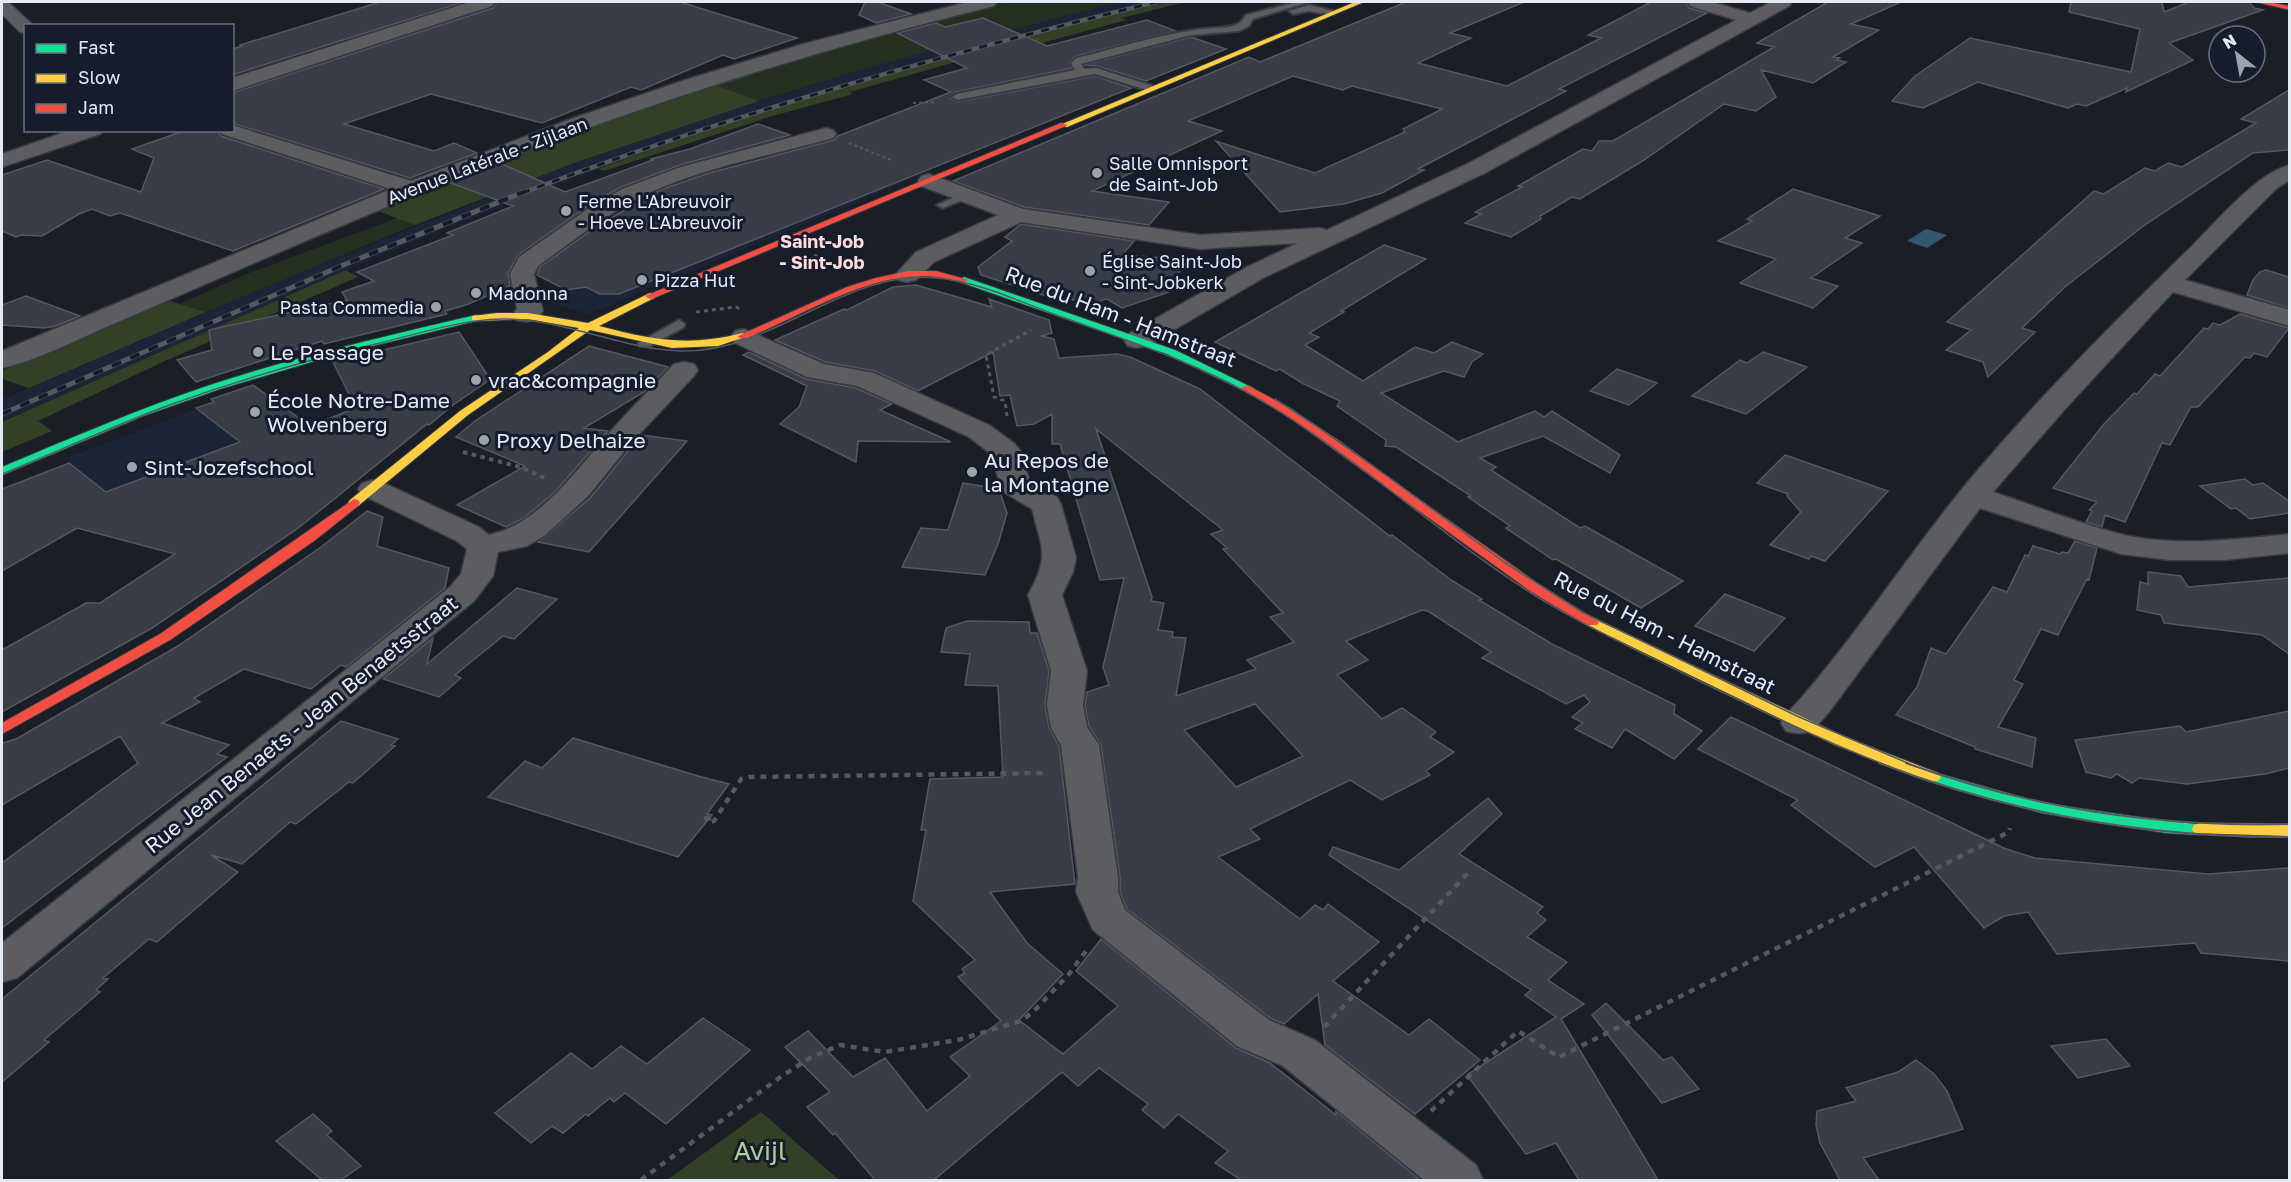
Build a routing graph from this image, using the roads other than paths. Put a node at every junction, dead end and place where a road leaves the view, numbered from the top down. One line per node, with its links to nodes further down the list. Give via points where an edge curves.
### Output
1 (486, 2): 15 (street)
2 (988, 2): 24 (street, Avenue Latérale - Zijlaan, via 909,21 692,85)
3 (1305, 2): 14 (lane, via 1249,17 1246,24 1236,29 1191,32 1080,60 1076,63)
4 (1360, 2): 10 (street)
5 (1696, 2): 12 (street)
6 (1783, 2): 12 (street)
7 (2260, 2): 9 (street)
8 (2, 5): 13 (street)
9 (2289, 8)
10 (1333, 12): 11 (lane, via 1310,8); 16 (street)
11 (1269, 15)
12 (1750, 19): 28 (street, via 1477,168)
13 (24, 26)
14 (1081, 72): 16 (lane, via 1095,72); 17 (lane)
15 (234, 84)
16 (1150, 88): 23 (street)
17 (957, 98)
18 (87, 132): 21 (street)
19 (234, 132): 24 (street)
20 (826, 134): 33 (street, via 689,173 625,197 528,262 522,274 530,311)
21 (2, 161)
22 (2289, 171): 32 (street, via 2269,183)
23 (929, 181): 25 (street); 37 (street, via 652,295)
24 (411, 188): 40 (street, Avenue Latérale - Zijlaan)
25 (966, 195): 26 (lane); 27 (street)
26 (943, 205)
27 (1018, 215): 29 (street); 31 (street, via 925,256)
28 (1334, 235): 29 (street); 30 (street)
29 (1200, 242): 30 (street)
30 (1256, 272): 39 (street)
31 (907, 275): 36 (street, Rue du Ham - Hamstraat, via 884,277); 39 (street, Rue du Ham - Hamstraat, via 932,274 968,280)
32 (2168, 283): 34 (street); 46 (street)
33 (525, 315): 37 (street, Rue du Ham - Hamstraat); 44 (street, Rue du Ham - Hamstraat, via 465,320 281,366 150,410)
34 (2289, 318)
35 (683, 319): 41 (lane)
36 (747, 325): 41 (street, Rue du Ham - Hamstraat, via 699,347); 53 (street, via 817,371 864,378 992,439 1005,450 1016,487 1046,504 1060,558 1045,595 1069,671 1065,705 1069,728 1080,745 1097,892 1108,919 1253,1033 1299,1053)
37 (586, 328): 41 (street, Rue du Ham - Hamstraat); 45 (street, via 464,413)
38 (2, 337): 40 (street)
39 (1137, 340): 49 (street, Rue du Ham - Hamstraat, via 1215,371 1288,412 1479,550 1610,632)
40 (47, 342): 42 (street, Avenue Latérale - Zijlaan)
41 (645, 343)
42 (2, 360)
43 (684, 370): 48 (street, via 579,487 533,530 516,539)
44 (2, 471)
45 (373, 489): 48 (street, via 468,534); 50 (street, via 165,637)
46 (1973, 496): 47 (street, via 2121,544 2170,550 2224,550); 49 (street, via 1852,658)
47 (2289, 543)
48 (483, 546): 52 (street, Rue Jean Benaets - Jean Benaetsstraat, via 477,576 462,594)
49 (1798, 723): 51 (street, Rue du Ham - Hamstraat, via 1927,775 2010,801 2166,827)
50 (2, 729)
51 (2289, 830)
52 (2, 966)
53 (1459, 1180)

